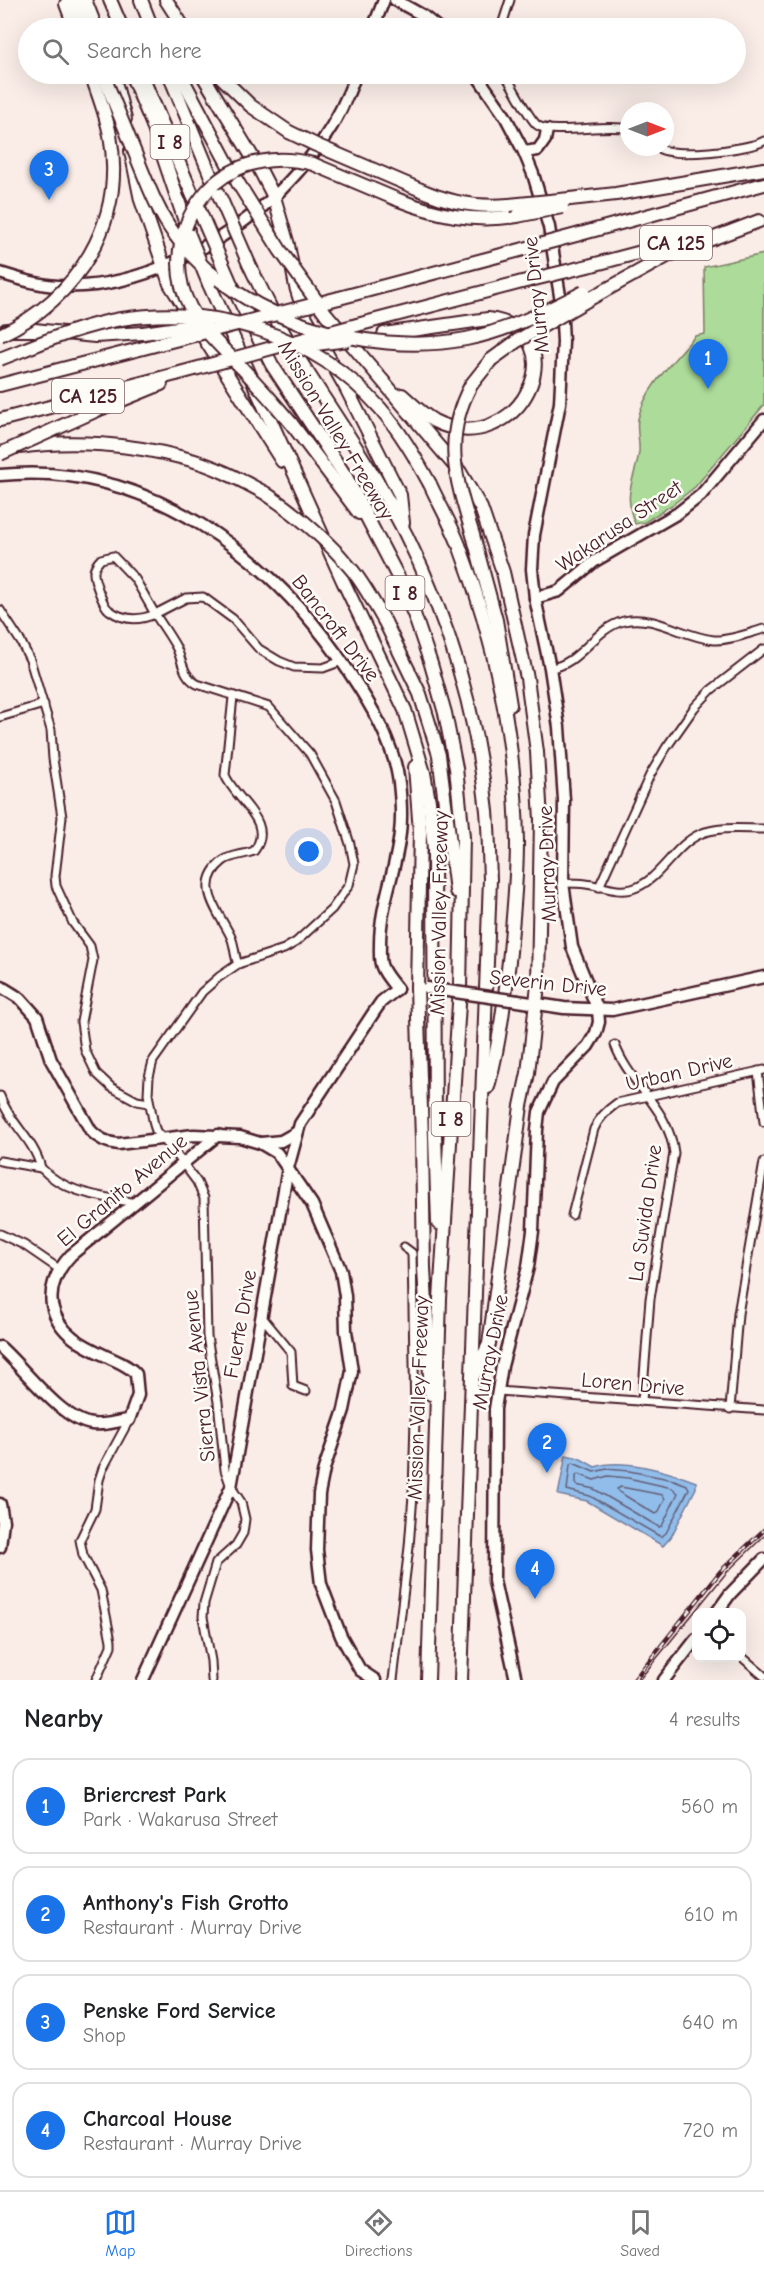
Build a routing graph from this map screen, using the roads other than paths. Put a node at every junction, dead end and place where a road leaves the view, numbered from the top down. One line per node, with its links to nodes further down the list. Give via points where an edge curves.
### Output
1 (65, 0): 9 (highway)
2 (73, 0): 10 (highway)
3 (85, 0): 11 (highway)
4 (109, 0): 12 (highway); 13 (highway)
5 (165, 0): 14 (highway); 15 (highway)
6 (384, 0): 16 (main road)
7 (395, 0): 17 (main road)
8 (510, 0): 18 (street)
9 (71, 18)
10 (81, 18)
11 (92, 18)
12 (113, 18)
13 (117, 18)
14 (173, 18)
15 (177, 18)
16 (378, 18)
17 (426, 18)
18 (504, 18)
19 (94, 84): 46 (highway, bridge, via 107,121 113,157 111,193 102,228 85,263 60,295)
20 (107, 84): 43 (highway, bridge, via 153,197 176,236 215,276 276,312 343,336 424,344 489,334)
21 (116, 84): 41 (highway, via 141,200)
22 (135, 84): 56 (highway, bridge, via 189,236)
23 (145, 84): 58 (highway, Mission Valley Freeway / I 8, bridge, via 231,284 272,365 346,477)
24 (173, 84): 57 (highway, Mission Valley Freeway / I 8, bridge, via 275,318 382,489)
25 (185, 84): 49 (highway, bridge, via 238,183 280,250)
26 (208, 84): 38 (highway)
27 (228, 84): 39 (highway, bridge, via 251,106 316,145 441,199)
28 (352, 84): 38 (main road, via 324,140)
29 (483, 84): 34 (main road, Murray Drive)
30 (511, 84): 32 (street, via 536,124)
31 (620, 128): 32 (street)
32 (547, 130): 34 (main road, via 538,150)
33 (764, 141): 35 (street, via 741,148)
34 (524, 152): 59 (main road, Murray Drive, via 549,227 563,342 560,403 532,545)
35 (674, 152)
36 (764, 169): 39 (highway, bridge)
37 (764, 184): 44 (highway, CA 125, bridge)
38 (273, 197): 41 (main road, via 247,219); 57 (highway, via 305,316 400,495)
39 (513, 210): 58 (highway, bridge, via 490,219 455,218 427,211 313,164 273,159 223,177 192,211 183,233 179,258 181,285 192,313 291,423)
40 (762, 220): 43 (highway, via 669,255); 47 (highway, CA 125, bridge)
41 (164, 266): 42 (main road, via 117,280 76,286 40,284); 56 (highway, via 170,284 271,441)
42 (0, 273)
43 (584, 297): 70 (highway, bridge, via 491,360 471,385 458,415 453,442 458,487 502,650 510,698)
44 (255, 320): 45 (highway, bridge, via 95,336); 51 (highway, CA 125, bridge)
45 (0, 330)
46 (0, 335)
47 (251, 352): 49 (highway, bridge, via 474,320 501,321 522,333 535,363 533,385 514,412 478,428 460,428 427,417); 50 (highway, CA 125, bridge)
48 (0, 359): 70 (highway, bridge, via 93,325 144,316 200,316 276,335 337,369 363,391 399,432 459,544 482,614 506,715)
49 (370, 366): 80 (highway, via 460,472 493,539 511,604 527,678 539,787)
50 (176, 374): 52 (highway, CA 125); 54 (highway, bridge, via 162,384)
51 (0, 385)
52 (0, 420)
53 (764, 420): 59 (main road, Wakarusa Street, via 701,495 678,513 596,561 559,591)
54 (0, 452): 74 (highway, bridge, via 77,443 185,458 232,475 265,493 323,537 354,572 385,622 420,694 439,755)
55 (0, 475): 64 (main road, Bancroft Drive, via 49,473 95,479 191,519 273,579)
56 (318, 524): 66 (highway)
57 (405, 533): 87 (highway, Mission Valley Freeway / I 8, via 442,615 464,684 487,812 490,879)
58 (380, 541): 74 (highway, Mission Valley Freeway / I 8, via 414,614 445,713 463,837)
59 (535, 598): 65 (main road, Murray Drive)
60 (0, 610): 68 (street, via 30,660)
61 (155, 614): 61 (street, Sierra Vista Avenue, via 135,579 113,556 98,561 94,576 109,610 141,620); 64 (street, via 186,598 203,597 234,619 259,649 279,661 294,667 323,668); 67 (street, Sierra Vista Avenue, via 189,678)
62 (764, 629): 65 (street, via 718,640 637,619 596,636 572,659)
63 (764, 649): 73 (street, via 711,690 666,748)
64 (342, 661): 79 (main road, Bancroft Drive, via 378,720 399,782 400,833 383,907 380,952 381,966)
65 (550, 668): 72 (main road, Murray Drive, via 564,790)
66 (388, 677): 78 (highway, via 409,738 419,802); 103 (highway, via 405,710 417,748 432,830)
67 (233, 697): 75 (street, via 225,775 229,786 257,819 261,835 254,851 217,866 208,889 210,901 234,943); 75 (street, Sierra Vista Avenue, via 269,707 310,754 336,801 354,864 352,879 337,901 296,942)
68 (44, 704): 69 (street); 86 (street, via 62,809 56,886 90,946 93,960 81,1022 82,1038 96,1073 111,1087)
69 (0, 717)
70 (511, 754): 87 (highway, via 517,842 514,913 497,1056)
71 (764, 830): 73 (street, via 722,829 702,833 684,844 642,885 622,891)
72 (563, 883): 73 (street); 81 (main road, Murray Drive, via 572,947)
73 (599, 887)
74 (460, 940): 103 (highway, Mission Valley Freeway / I 8)
75 (238, 964): 86 (street, Sierra Vista Avenue, via 202,992 161,1047 150,1069)
76 (764, 977): 81 (main road, Severin Drive)
77 (0, 986): 91 (main road, via 21,999 37,1017 55,1068 94,1134 113,1143)
78 (422, 988): 79 (main road, Severin Drive); 80 (main road, Severin Drive, bridge); 113 (highway, via 424,1268)
79 (397, 989): 89 (main road, Fuerte Drive, via 374,1012)
80 (536, 1004): 81 (main road, Severin Drive); 106 (highway, via 489,1344)
81 (598, 1010): 108 (main road, Murray Drive, via 596,1033 553,1082 539,1112 533,1231)
82 (615, 1045): 85 (street, La Suvida Drive)
83 (761, 1071): 85 (street, Urban Drive); 88 (street)
84 (0, 1096): 96 (street, via 30,1142)
85 (649, 1096): 99 (street, Urban Drive, via 617,1103 597,1122); 109 (street, La Suvida Drive, via 672,1138 674,1154 650,1299)
86 (149, 1103): 91 (street, Sierra Vista Avenue, via 156,1131)
87 (482, 1108): 106 (highway, Mission Valley Freeway / I 8)
88 (764, 1122)
89 (297, 1132): 92 (main road, via 281,1141); 97 (main road, Fuerte Drive)
90 (218, 1135): 91 (main road); 92 (main road); 95 (main road, El Granito Avenue)
91 (162, 1138): 95 (street, Sierra Vista Avenue)
92 (260, 1143): 97 (main road, via 277,1154)
93 (0, 1161): 96 (street)
94 (764, 1161): 110 (street, via 738,1314)
95 (183, 1163): 98 (main road, El Granito Avenue); 114 (street, Sierra Vista Avenue, via 200,1187 205,1204 207,1336 225,1470)
96 (41, 1168): 98 (street, via 71,1190)
97 (288, 1168): 104 (main road, Fuerte Drive); 125 (main road, via 312,1204 341,1271 352,1361 346,1401 319,1494 317,1550 321,1584 341,1636 360,1670)
98 (135, 1203): 102 (main road, El Granito Avenue)
99 (572, 1215)
100 (0, 1234): 102 (street)
101 (404, 1247): 126 (street, via 412,1253 414,1462 409,1547)
102 (59, 1269): 112 (main road, El Granito Avenue, via 52,1301 63,1329 77,1342 136,1374 138,1395)
103 (440, 1299): 113 (highway, Mission Valley Freeway / I 8)
104 (262, 1317): 107 (street, via 291,1352 293,1386); 114 (main road, Fuerte Drive)
105 (0, 1347): 112 (main road, via 78,1420 102,1425)
106 (472, 1379): 128 (highway, Mission Valley Freeway / I 8)
107 (306, 1391)
108 (498, 1391): 109 (street, Loren Drive); 129 (main road, Murray Drive, via 494,1581)
109 (642, 1401): 110 (street, Loren Drive)
110 (730, 1409): 111 (street, Loren Drive)
111 (764, 1410)
112 (129, 1420): 122 (street, El Granito Avenue, via 103,1468 95,1509 80,1540 82,1555 101,1590 111,1641)
113 (435, 1469): 127 (highway, Mission Valley Freeway / I 8)
114 (231, 1487): 123 (main road, Fuerte Drive); 124 (street, Sierra Vista Avenue, via 244,1507 244,1526 236,1545 216,1563 204,1603 202,1617)
115 (0, 1504): 116 (main road)
116 (0, 1547)
117 (764, 1559): 118 (main road)
118 (720, 1608)
119 (692, 1644): 130 (main road)
120 (746, 1661): 121 (street)
121 (764, 1676)
122 (96, 1680)
123 (143, 1680)
124 (212, 1680)
125 (375, 1680)
126 (393, 1680)
127 (428, 1680)
128 (461, 1680)
129 (516, 1680)
130 (664, 1680)

